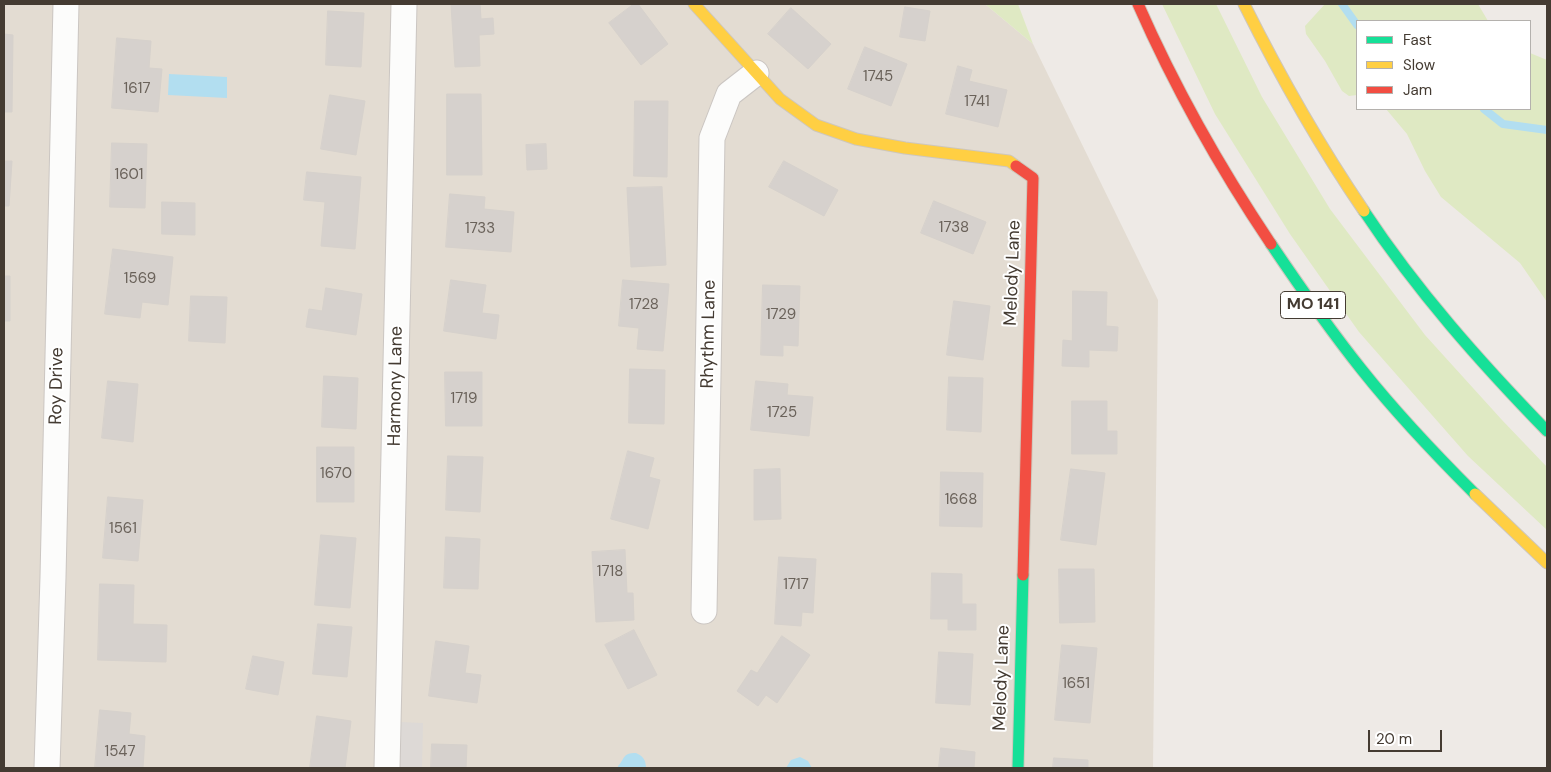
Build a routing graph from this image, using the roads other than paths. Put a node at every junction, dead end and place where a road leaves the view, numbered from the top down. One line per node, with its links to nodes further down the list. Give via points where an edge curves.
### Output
1 (66, 4): 10 (street, Roy Drive)
2 (404, 4): 11 (street, Harmony Lane)
3 (694, 4): 6 (main road, Melody Lane)
4 (1138, 4): 8 (main road, MO 141, via 1218,161 1318,312 1373,384 1432,451)
5 (1244, 4): 7 (main road, via 1302,114 1398,261 1460,338)
6 (756, 73): 9 (street, Rhythm Lane, via 729,94 712,138); 12 (main road, Melody Lane, via 780,99 816,125 856,139 1009,161 1033,178)
7 (1547, 431)
8 (1547, 563)
9 (704, 611)
10 (47, 768)
11 (388, 768)
12 (1018, 768)

